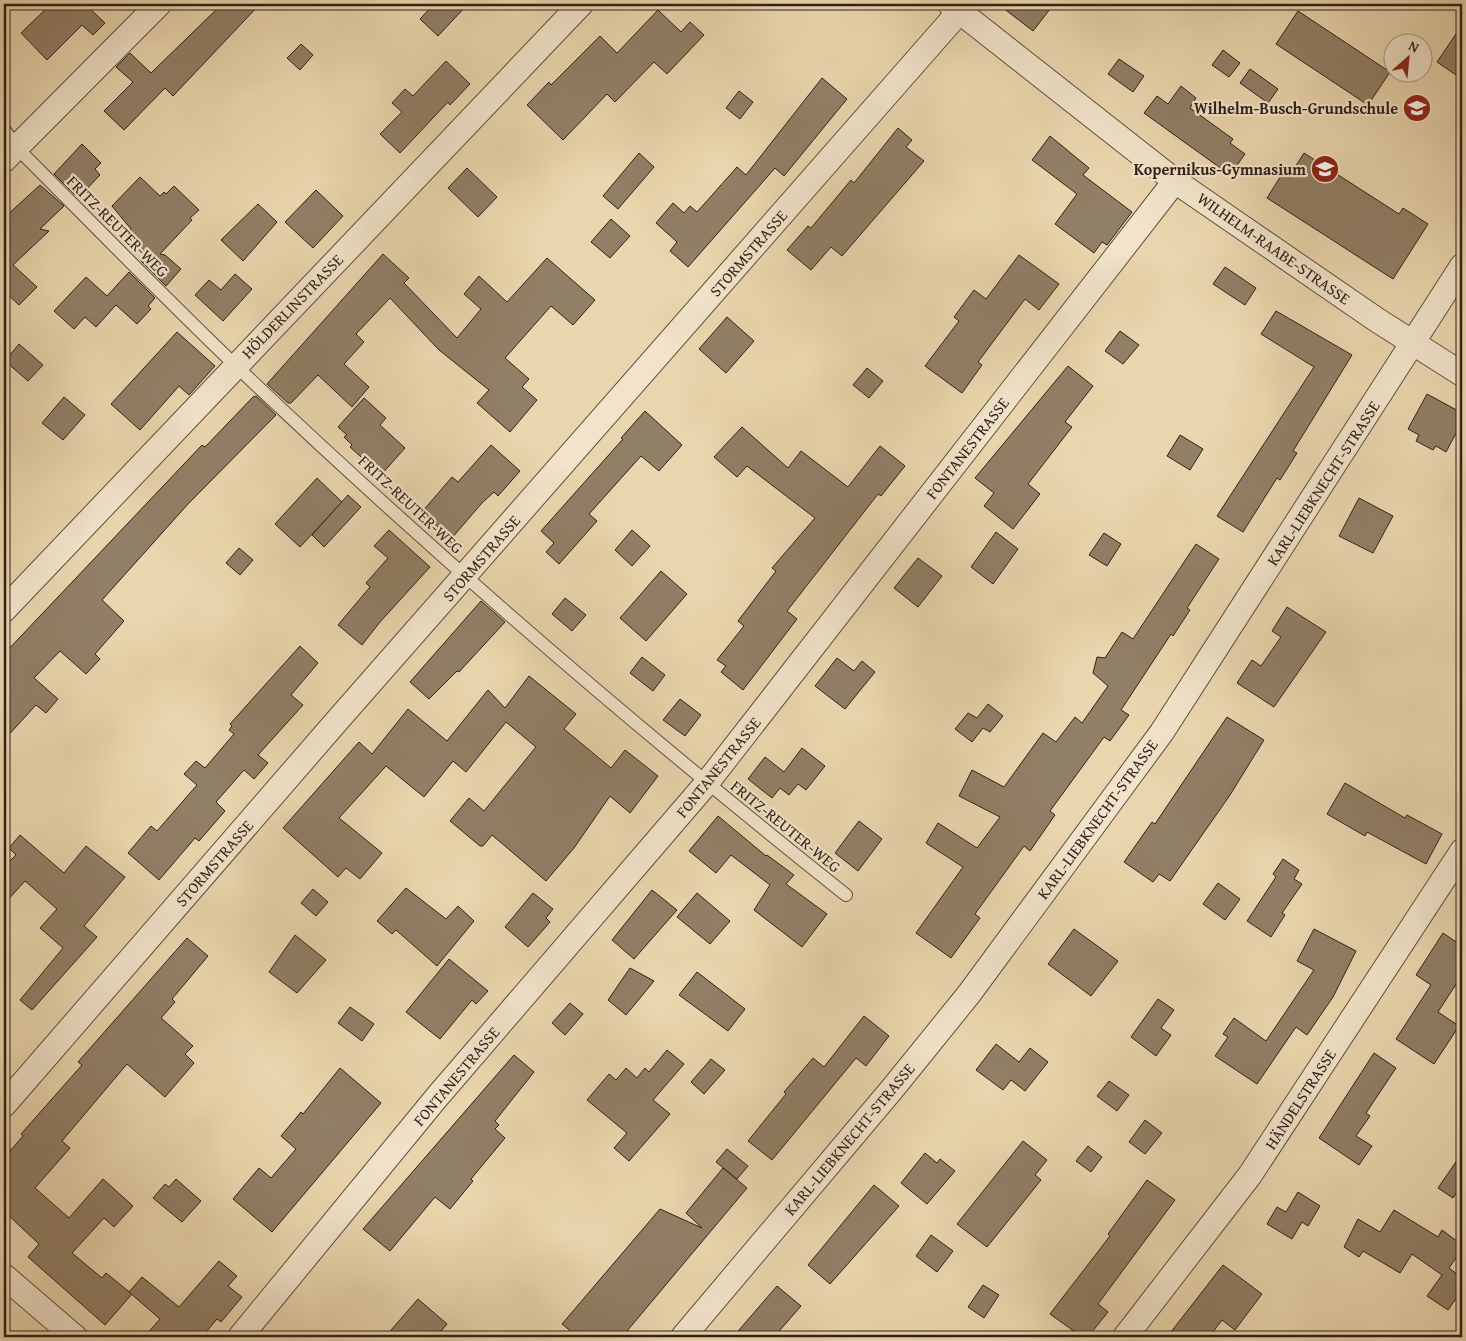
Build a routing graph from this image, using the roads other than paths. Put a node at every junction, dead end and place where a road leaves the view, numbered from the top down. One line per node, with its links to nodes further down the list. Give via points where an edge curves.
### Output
1 (159, 4): 4 (street)
2 (581, 4): 8 (street, HÖLDERLINSTRASSE)
3 (954, 8): 5 (street, WILHELM-RAABE-STRASSE); 10 (street, STORMSTRASSE)
4 (8, 145): 8 (lane, FRITZ-REUTER-WEG)
5 (1176, 181): 7 (street, WILHELM-RAABE-STRASSE); 12 (street, FONTANESTRASSE)
6 (1462, 266): 7 (street, KARL-LIEBKNECHT-STRASSE)
7 (1414, 344): 9 (street, WILHELM-RAABE-STRASSE); 19 (street, KARL-LIEBKNECHT-STRASSE, via 1192,687 1134,770 969,994)
8 (236, 365): 10 (lane, FRITZ-REUTER-WEG); 11 (street, HÖLDERLINSTRASSE)
9 (1462, 374)
10 (465, 576): 12 (lane, FRITZ-REUTER-WEG); 15 (street, STORMSTRASSE)
11 (4, 610)
12 (706, 784): 14 (lane, FRITZ-REUTER-WEG); 18 (street, FONTANESTRASSE, via 436,1097)
13 (1462, 851): 20 (street, HÄNDELSTRASSE, via 1250,1176)
14 (846, 895)
15 (4, 1105)
16 (4, 1276): 17 (street)
17 (75, 1337)
18 (240, 1337)
19 (683, 1337)
20 (1125, 1337)

